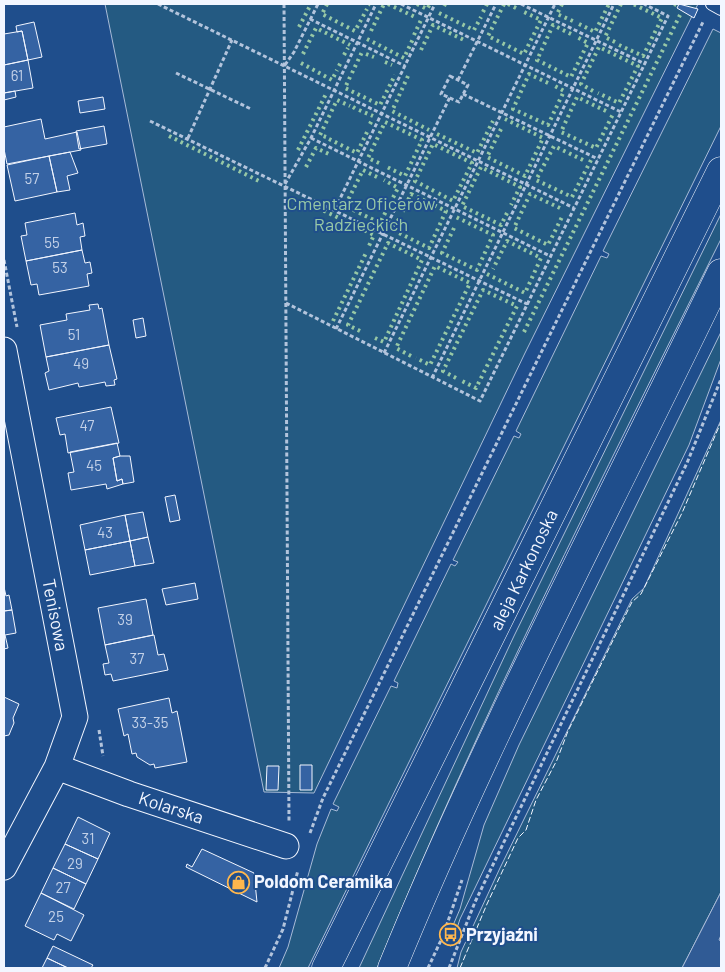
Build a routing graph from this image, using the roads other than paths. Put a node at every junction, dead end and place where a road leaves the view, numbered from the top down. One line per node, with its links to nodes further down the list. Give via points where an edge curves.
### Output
1 (712, 4): 2 (lane)
2 (721, 9)
3 (721, 171): 10 (main road, aleja Karkonoska)
4 (721, 273): 11 (main road, via 541,636 453,822)
5 (4, 350): 6 (street, Tenisowa, via 75,717)
6 (57, 767): 7 (street, Tenisowa); 8 (street, Kolarska)
7 (12, 830): 9 (street, Tenisowa)
8 (293, 854)
9 (4, 867)
10 (326, 968)
11 (392, 968)

